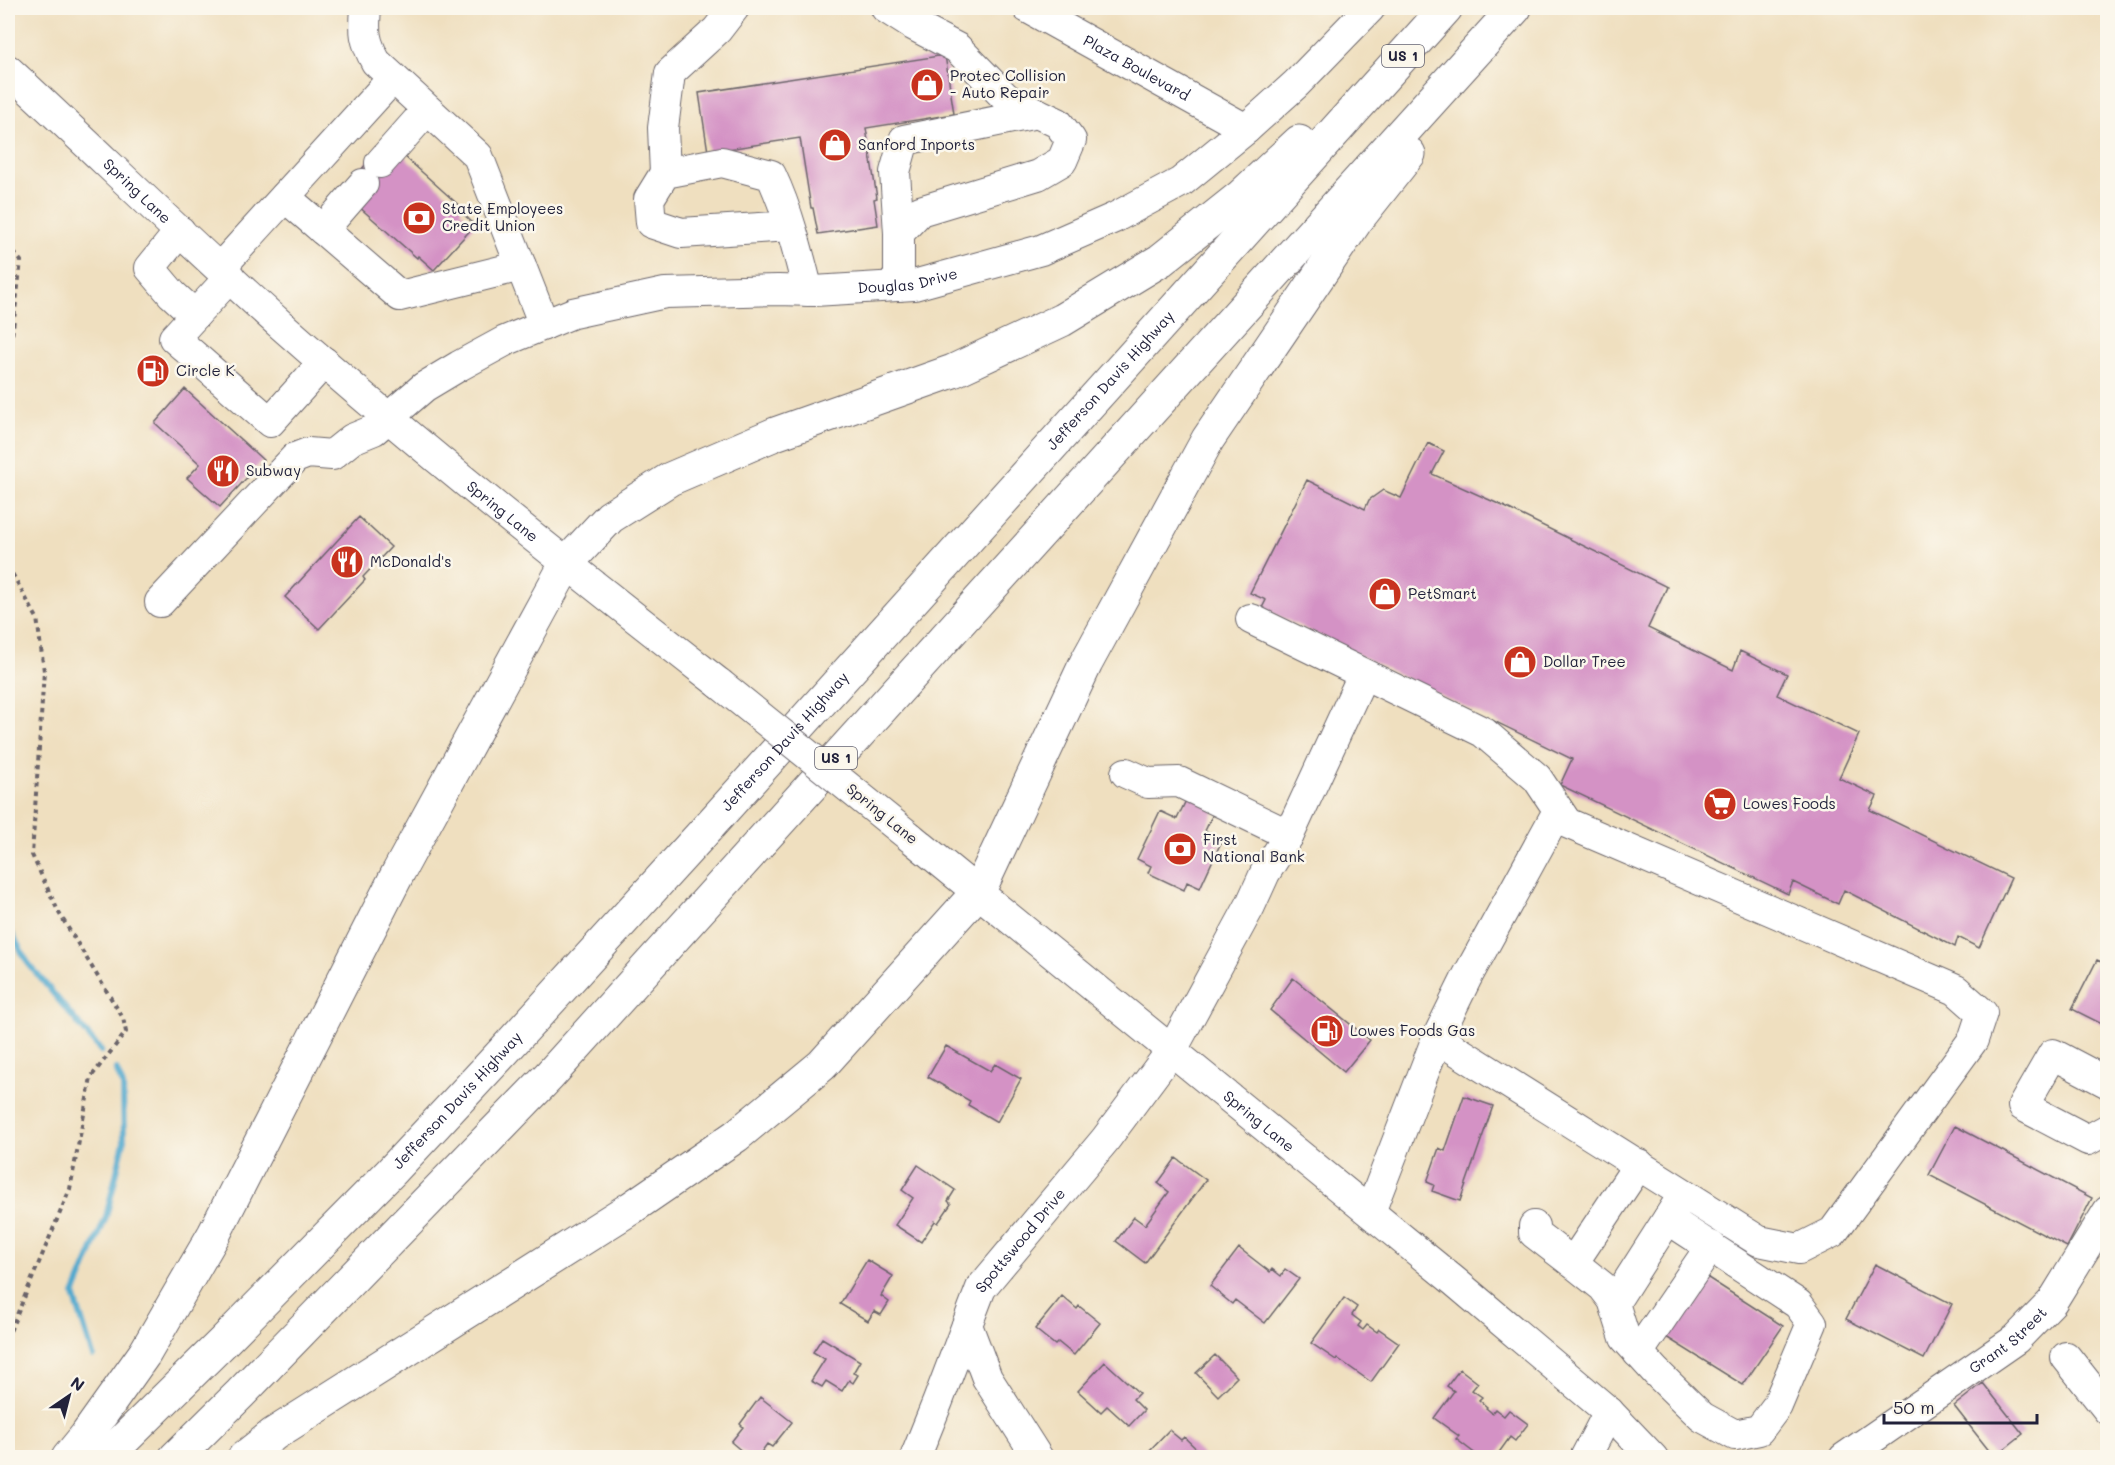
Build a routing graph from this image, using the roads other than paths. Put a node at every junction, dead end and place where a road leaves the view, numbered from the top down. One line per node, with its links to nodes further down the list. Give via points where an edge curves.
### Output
1 (366, 8): 10 (street, via 366,44 376,62)
2 (734, 8): 15 (street, via 717,30 670,74 663,129)
3 (886, 8): 13 (street, via 957,48 1007,99)
4 (1028, 8): 14 (street, Plaza Boulevard)
5 (1370, 8): 14 (street, Douglas Drive)
6 (1446, 8): 11 (highway, Jefferson Davis Highway / US 1)
7 (1515, 8): 8 (highway, US 1)
8 (1482, 44): 36 (highway, via 1421,140 1356,221 1209,439 1086,663); 57 (highway, US 1, via 549,1076)
9 (8, 70): 19 (street, Spring Lane)
10 (393, 78): 12 (street); 16 (street)
11 (1359, 105): 29 (highway, via 1313,129 1240,197 1161,260 1062,320 953,371 775,434 670,479 610,517); 56 (highway, Jefferson Davis Highway / US 1, via 503,1052 391,1172)
12 (427, 110): 18 (street); 21 (street, via 478,156)
13 (1036, 113): 20 (street, via 904,140 895,172); 20 (street, via 1058,123 1071,140 1062,161 1038,175 920,211)
14 (1246, 129): 23 (street, Douglas Drive, via 1181,182 1114,218 1041,250)
15 (665, 173): 17 (street, via 722,162 771,175); 17 (street, via 649,199 651,222 681,232)
16 (285, 196): 18 (street); 22 (street)
17 (790, 226): 24 (street)
18 (323, 230): 21 (street, via 399,296)
19 (180, 231): 22 (street, Spring Lane); 25 (street, via 150,268)
20 (899, 233): 23 (street)
21 (521, 266): 26 (street)
22 (225, 272): 25 (street); 27 (street, Spring Lane)
23 (899, 286): 24 (street, Douglas Drive)
24 (808, 291): 26 (street, Douglas Drive, via 665,293 573,313)
25 (195, 315): 27 (street, via 174,338 270,422)
26 (544, 325): 28 (street, Douglas Drive, via 459,366 424,387)
27 (324, 362): 28 (street, Spring Lane)
28 (387, 417): 29 (street, Spring Lane); 30 (street, Douglas Drive, via 374,430 352,439 333,455 308,453 295,459)
29 (566, 564): 36 (street, Spring Lane, bridge); 55 (highway, via 399,871 213,1234 145,1353)
30 (160, 602)
31 (1251, 619): 32 (street)
32 (1363, 675): 34 (street, via 1483,732 1538,778); 35 (street, Spottswood Drive)
33 (1126, 773): 35 (street, via 1148,783 1179,782)
34 (1558, 811): 37 (street); 42 (street, via 1567,823 1956,990 1982,1013 1973,1040 1833,1232 1799,1250 1760,1241)
35 (1289, 835): 38 (street, Spottswood Drive)
36 (979, 891): 38 (street, Spring Lane); 58 (highway, via 822,1065 735,1136 631,1208 274,1434)
37 (1437, 1038): 41 (street); 44 (street)
38 (1172, 1050): 44 (street, Spring Lane); 50 (street, Spottswood Drive, via 1105,1140 981,1288)
39 (2108, 1083): 40 (street, via 2053,1054 2023,1106 2088,1140)
40 (2108, 1129)
41 (1639, 1164): 42 (street); 48 (street)
42 (1684, 1192): 45 (street)
43 (2108, 1211): 63 (street, Grant Street, via 2052,1302 2016,1339)
44 (1370, 1212): 54 (street, Spring Lane)
45 (1668, 1219): 47 (street); 49 (street)
46 (1534, 1226): 48 (street, via 1534,1233)
47 (1711, 1246): 51 (street); 51 (street, via 1798,1304 1812,1323 1777,1406 1759,1430 1735,1435 1702,1417)
48 (1574, 1263): 49 (street)
49 (1613, 1300): 51 (street, via 1625,1338)
50 (967, 1325): 59 (street, Spottswood Drive); 60 (street, via 987,1378)
51 (1638, 1353)
52 (2066, 1357): 53 (street)
53 (2108, 1410)
54 (1609, 1412): 61 (street); 62 (street, Spring Lane)
55 (68, 1458)
56 (105, 1458)
57 (175, 1458)
58 (244, 1458)
59 (915, 1458)
60 (1038, 1458)
61 (1585, 1458)
62 (1653, 1458)
63 (1844, 1458)

